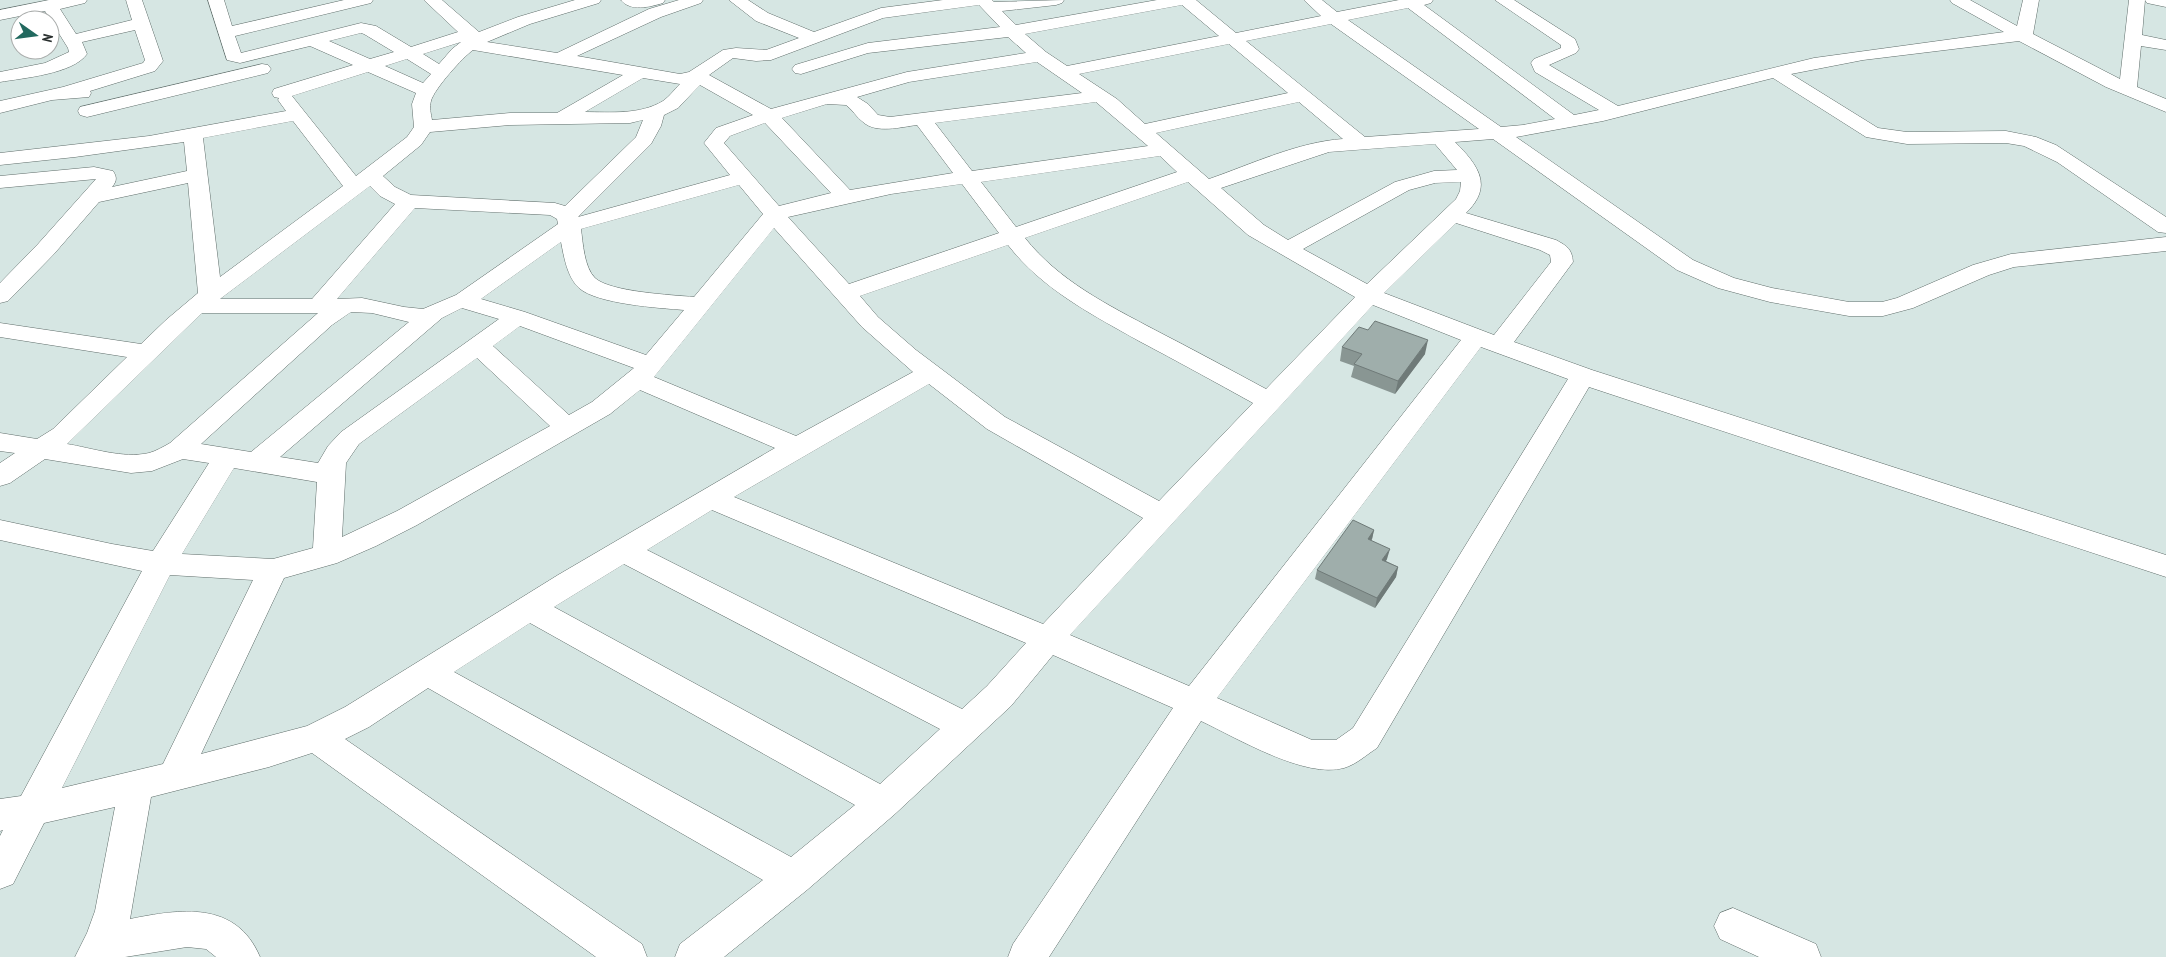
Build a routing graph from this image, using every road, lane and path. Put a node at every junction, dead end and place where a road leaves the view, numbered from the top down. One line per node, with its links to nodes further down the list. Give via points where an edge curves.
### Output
1 (134, 0): 24 (street)
2 (216, 0): 27 (street)
3 (365, 0): 27 (street, via 274,14)
4 (432, 0): 34 (street)
5 (593, 0): 34 (street)
6 (629, 0): 7 (street, via 636,3)
7 (657, 0)
8 (695, 0): 40 (street, via 655,13)
9 (737, 0): 25 (street)
10 (1056, 0): 20 (street)
11 (1185, 0): 26 (street); 30 (street)
12 (1312, 0): 23 (street)
13 (1503, 0): 61 (street, via 1569,44 1567,52 1544,59 1540,63 1542,68)
14 (1958, 0): 28 (street)
15 (2031, 0): 28 (street)
16 (2136, 0): 31 (street)
17 (2152, 0): 21 (street)
18 (1414, 1): 23 (street); 66 (street)
19 (64, 2): 22 (street); 32 (street)
20 (985, 2): 26 (street); 29 (street, via 881,13)
21 (2166, 2)
22 (0, 15)
23 (1334, 18): 30 (street); 69 (street)
24 (142, 23): 32 (street); 53 (street, via 154,61 149,67)
25 (783, 26): 29 (street); 37 (street)
26 (1013, 32): 39 (street); 43 (street, via 868,48)
27 (226, 33): 41 (street, via 234,56)
28 (2024, 35): 45 (street, via 1863,55); 50 (street)
29 (813, 38): 38 (street)
30 (1234, 38): 44 (street); 54 (street)
31 (2133, 39): 35 (street); 50 (street)
32 (71, 40): 49 (street, via 78,54 70,60)
33 (312, 40): 36 (street, via 362,28); 41 (street); 42 (street)
34 (473, 40): 36 (street); 40 (street); 46 (street)
35 (2166, 45)
36 (408, 53): 42 (street); 46 (street)
37 (734, 53): 38 (street, via 754,56); 48 (street, via 727,54)
38 (776, 54): 43 (street)
39 (1040, 56): 44 (street); 56 (street, via 907,78)
40 (558, 59): 47 (street)
41 (257, 63): 52 (street); 59 (street)
42 (367, 66): 51 (street); 52 (street)
43 (801, 69): 56 (street)
44 (1064, 72): 55 (street)
45 (1775, 72): 61 (street); 89 (street, via 1873,132 1907,138 2006,137 2030,141 2064,158)
46 (442, 73): 51 (street)
47 (639, 73): 48 (street, via 680,79); 64 (street)
48 (698, 76): 60 (street, via 671,104); 63 (street)
49 (0, 77)
50 (2128, 90): 57 (street)
51 (426, 91): 67 (street, via 420,105)
52 (281, 92): 62 (street)
53 (63, 93): 58 (street); 59 (street, via 84,93 88,99)
54 (1304, 95): 68 (street); 72 (street)
55 (1100, 96): 65 (street); 68 (street)
56 (846, 97): 63 (street, via 826,99); 65 (street, via 875,122)
57 (2166, 106)
58 (0, 108)
59 (87, 111): 73 (street)
60 (655, 112): 64 (street, via 630,118); 88 (street, via 644,140)
61 (1615, 112): 66 (street)
62 (298, 114): 70 (street); 82 (street)
63 (770, 116): 78 (street, via 723,132 714,142); 83 (street)
64 (563, 118): 67 (street)
65 (922, 119): 79 (street)
66 (1571, 122): 69 (street)
67 (424, 127): 82 (street, via 414,141)
68 (1142, 130): 74 (street)
69 (1499, 133): 71 (street); 91 (street, via 1685,265 1726,283 1814,304 1883,309 2012,261)
70 (193, 135): 73 (street); 76 (street)
71 (1440, 138): 72 (street); 77 (street)
72 (1359, 142): 80 (street, via 1328,146)
73 (86, 150): 75 (street)
74 (1163, 150): 79 (street); 80 (street)
75 (0, 159)
76 (197, 175): 84 (street); 96 (street)
77 (1470, 175): 87 (street, via 1472,187 1465,202); 92 (street, via 1434,177 1402,186)
78 (742, 178): 86 (street); 88 (street)
79 (967, 178): 83 (street); 90 (street)
80 (1198, 180): 90 (street); 92 (street, via 1256,230)
81 (0, 182): 84 (street, via 94,173 106,175 106,181)
82 (363, 182): 85 (street); 96 (street)
83 (845, 196): 86 (street)
84 (92, 198): 95 (street)
85 (409, 201): 88 (street, via 539,206 555,209); 99 (street)
86 (774, 214): 93 (street); 98 (street)
87 (1452, 215): 94 (street); 104 (street, via 1561,252 1562,262)
88 (568, 221): 97 (street); 98 (street, via 579,270 587,284 601,292)
89 (2166, 227)
90 (1012, 236): 93 (street); 110 (street, via 1030,259 1086,302)
91 (2166, 244)
92 (1287, 249): 94 (street)
93 (844, 294): 108 (street, via 870,322)
94 (1369, 295): 104 (street); 110 (street)
95 (0, 296)
96 (203, 300): 99 (street); 106 (street)
97 (463, 301): 101 (street, via 454,302); 102 (street)
98 (701, 305): 107 (street)
99 (318, 306): 100 (street)
100 (345, 306): 101 (street, via 362,305 416,316); 116 (street, via 324,320)
101 (434, 313): 111 (street)
102 (517, 317): 105 (street); 107 (street)
103 (0, 330): 106 (street)
104 (1488, 341): 109 (street); 133 (street)
105 (478, 346): 112 (street); 113 (street)
106 (147, 352): 117 (street, via 62,435)
107 (643, 372): 112 (street, via 601,408); 115 (street)
108 (930, 373): 115 (street); 123 (street, via 996,424)
109 (1583, 376): 128 (street); 133 (street, via 1365,738 1342,754 1312,755)
110 (1269, 401): 123 (street)
111 (310, 417): 113 (street); 119 (street)
112 (567, 427): 126 (street, via 406,518)
113 (361, 430): 120 (street, via 338,452 332,463)
114 (0, 442): 117 (street)
115 (798, 447): 122 (street)
116 (179, 449): 117 (street, via 162,460 141,465); 118 (street)
117 (41, 450): 121 (street)
118 (227, 457): 119 (street); 127 (street)
119 (257, 462): 120 (street)
120 (331, 475): 126 (street)
121 (0, 476)
122 (710, 498): 125 (street); 131 (street)
123 (1162, 516): 131 (street)
124 (0, 530): 127 (street)
125 (623, 550): 130 (street); 134 (street)
126 (328, 555): 129 (street)
127 (161, 563): 129 (street); 139 (street)
128 (2166, 566)
129 (273, 570): 136 (street)
130 (530, 608): 132 (street); 138 (street)
131 (1048, 640): 133 (street); 134 (street, via 999,696)
132 (427, 672): 135 (street, via 357,717); 141 (street)
133 (1195, 703): 147 (street)
134 (966, 727): 138 (street)
135 (316, 736): 136 (street, via 269,752); 145 (street)
136 (174, 776): 137 (street)
137 (136, 786): 139 (street); 143 (street, via 114,911)
138 (883, 803): 141 (street)
139 (16, 812): 140 (street)
140 (0, 872)
141 (794, 878): 146 (street)
142 (1733, 926): 148 (street)
143 (98, 950): 144 (street, via 184,928 211,932 232,945)
144 (240, 957)
145 (628, 957)
146 (694, 957)
147 (1027, 957)
148 (1802, 957)

